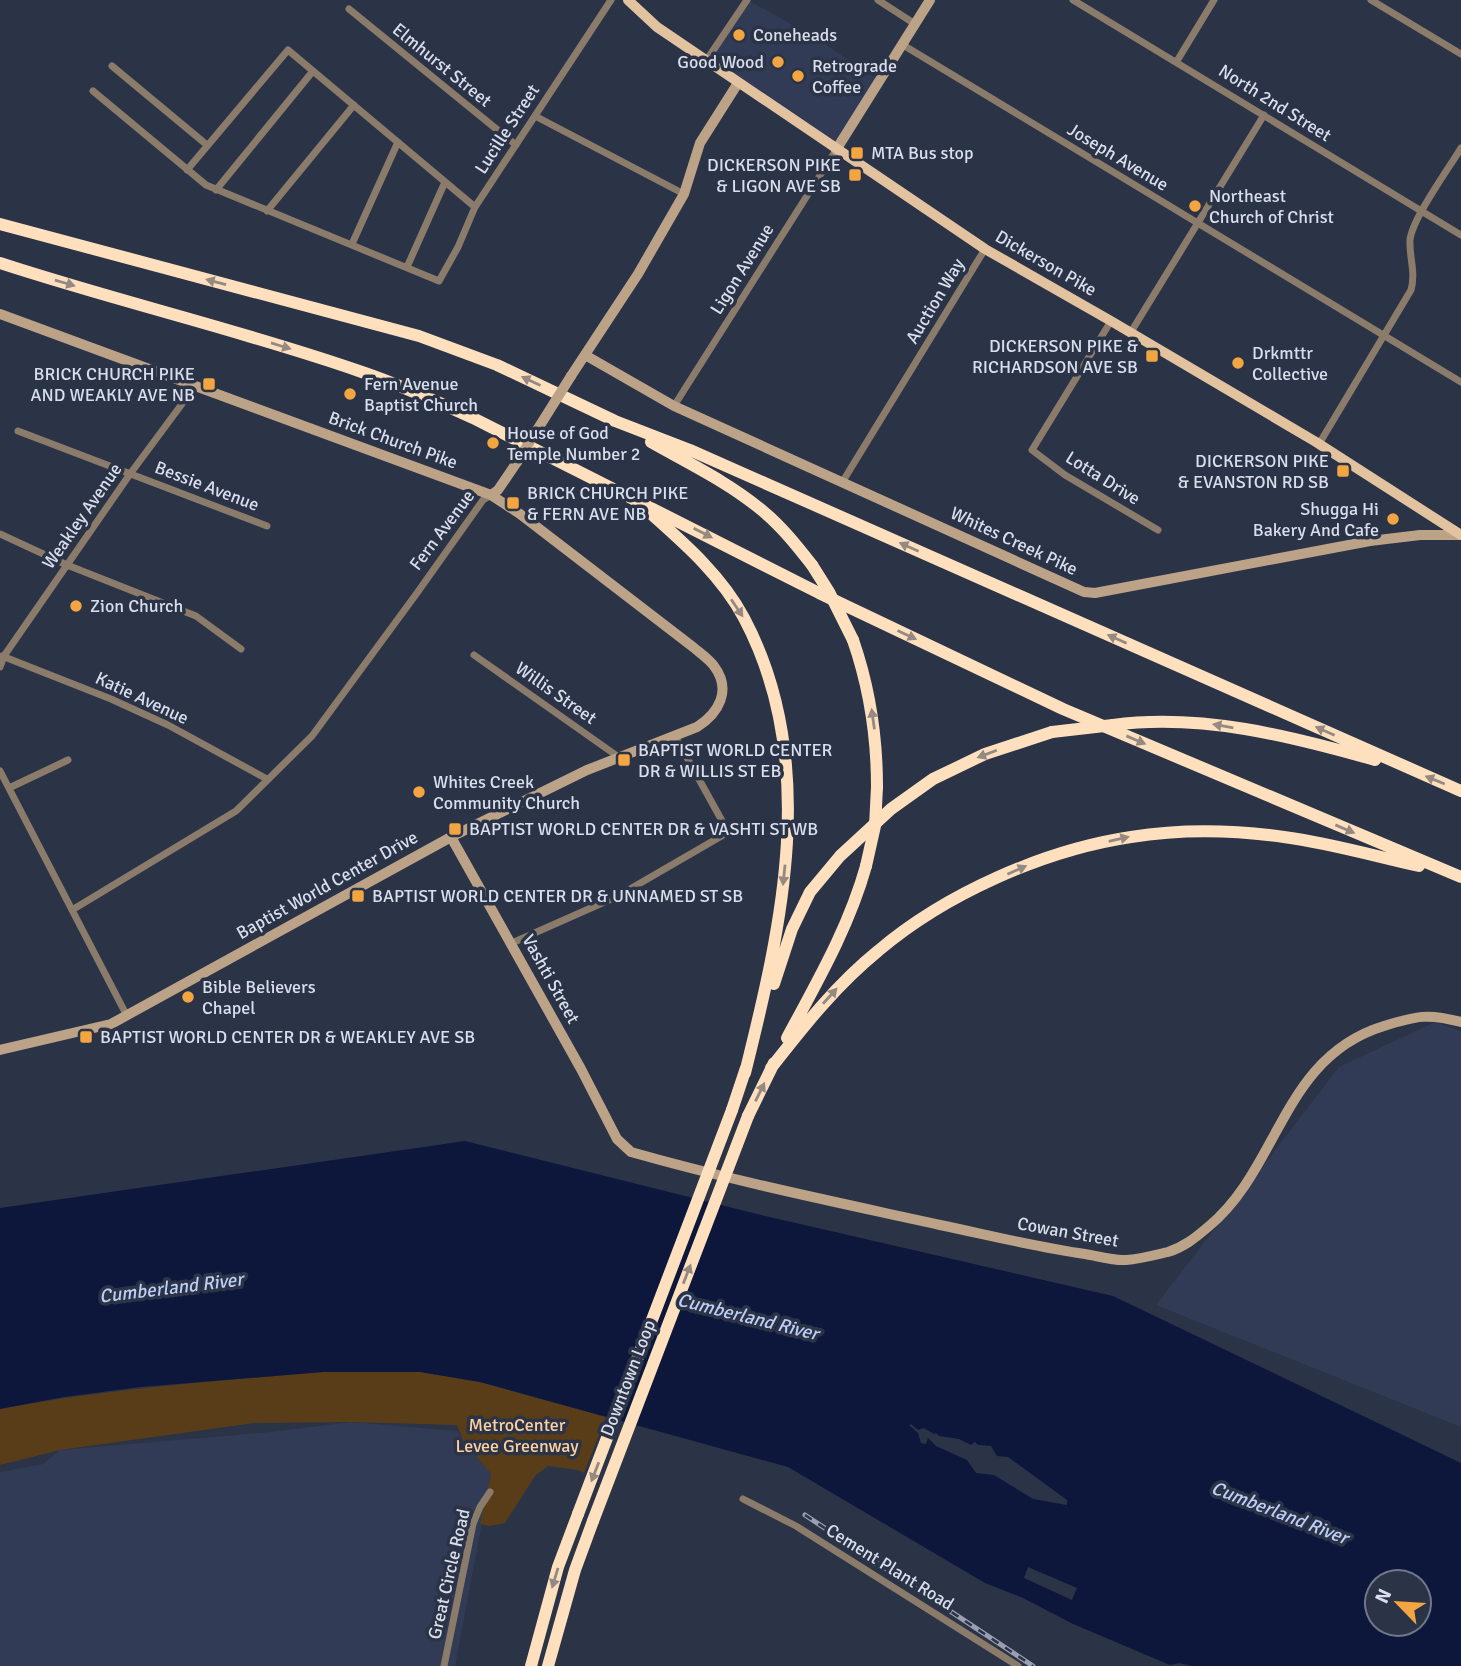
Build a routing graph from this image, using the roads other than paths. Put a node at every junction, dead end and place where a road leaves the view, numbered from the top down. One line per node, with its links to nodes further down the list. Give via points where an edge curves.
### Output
1 (611, 0): 21 (street, Lucille Street)
2 (628, 0): 13 (main road, Dickerson Pike)
3 (747, 0): 13 (street)
4 (878, 0): 10 (street)
5 (930, 0): 10 (street)
6 (1073, 0): 14 (street, North 2nd Street)
7 (1214, 0): 14 (street)
8 (1371, 0): 12 (street)
9 (349, 9): 24 (street, Elmhurst Street)
10 (915, 24): 11 (street)
11 (903, 45): 26 (street); 34 (street, Joseph Avenue)
12 (1461, 54)
13 (706, 61): 17 (main road, Dickerson Pike)
14 (1177, 61): 20 (street, North 2nd Street)
15 (112, 66): 23 (street)
16 (313, 71): 19 (street); 23 (street, via 288,50); 29 (street)
17 (738, 83): 26 (main road, Dickerson Pike); 30 (street, Fern Avenue, via 701,143)
18 (93, 91): 27 (street)
19 (354, 105): 22 (street); 32 (street)
20 (1264, 115): 33 (street, North 2nd Street); 34 (street)
21 (535, 116): 24 (street, Lucille Street); 30 (street)
22 (398, 142): 28 (street); 37 (street)
23 (207, 145): 27 (street)
24 (516, 145): 31 (street, Lucille Street)
25 (1461, 148): 33 (street)
26 (836, 150): 38 (main road, Dickerson Pike); 48 (street, Ligon Avenue)
27 (187, 170): 29 (street)
28 (445, 182): 31 (street); 40 (street)
29 (216, 190): 32 (street)
30 (684, 194): 45 (street, Fern Avenue)
31 (475, 207): 40 (street, Lucille Street, via 439,281)
32 (267, 211): 37 (street)
33 (1423, 211): 36 (street, North 2nd Street); 44 (street, via 1410,239 1411,290)
34 (1196, 223): 43 (street); 44 (street, Joseph Avenue)
35 (0, 224): 49 (highway, one-way to 35, via 497,365 419,336)
36 (1461, 234)
37 (352, 244): 40 (street)
38 (985, 249): 42 (main road, Dickerson Pike); 53 (street, Auction Way)
39 (0, 263): 55 (highway, one-way to 55, via 360,371 473,418)
40 (407, 267)
41 (0, 314): 47 (street, Brick Church Pike)
42 (1111, 321): 43 (main road, Dickerson Pike); 57 (street, Lotta Drive, via 1032,450)
43 (1131, 332): 51 (main road, Dickerson Pike)
44 (1384, 337): 46 (street, Joseph Avenue); 51 (street)
45 (585, 355): 48 (street, Whites Creek Pike); 54 (street, Fern Avenue, bridge)
46 (1461, 382)
47 (196, 385): 52 (street, Weakley Avenue); 54 (street, Brick Church Pike)
48 (674, 405): 53 (street, Whites Creek Pike)
49 (615, 421): 69 (highway, one-way to 49, via 715,461); 81 (highway, one-way to 49, bridge, via 837,943 866,866 875,826 877,747 864,673 830,592 788,536 728,484)
50 (18, 431): 52 (street, Bessie Avenue)
51 (1318, 444): 59 (main road, Dickerson Pike)
52 (130, 474): 56 (street, Bessie Avenue); 60 (street, Weakley Avenue)
53 (843, 481): 59 (street, Whites Creek Pike, via 1084,592 1095,593 1369,542)
54 (491, 495): 65 (street, Brick Church Pike, via 694,647 713,665); 71 (street, Fern Avenue, via 312,736)
55 (641, 505): 75 (highway, one-way to 75, via 1063,709); 82 (highway, one-way to 82, via 719,580 744,617 778,709 789,807 786,858 778,930)
56 (267, 526)
57 (1158, 530)
58 (0, 534): 60 (street)
59 (1461, 535)
60 (67, 565): 61 (street, via 196,616); 63 (street, Weakley Avenue)
61 (241, 649)
62 (474, 654): 67 (street, Willis Street)
63 (2, 656): 64 (street, Weakley Avenue); 71 (street, Katie Avenue, via 168,725)
64 (0, 667)
65 (722, 685): 66 (street, Baptist World Center Drive, via 720,705 712,717)
66 (674, 736): 67 (street, Baptist World Center Drive); 77 (street, via 726,828 725,834 618,896)
67 (620, 758): 74 (street, Baptist World Center Drive)
68 (68, 760): 72 (street)
69 (1409, 770): 73 (highway, one-way to 69); 82 (highway, one-way to 82, bridge, via 1280,736 1201,723 1141,721 1052,732 985,754 933,779 891,808 810,892 792,929)
70 (0, 771): 72 (street)
71 (267, 779): 76 (street, Fern Avenue, via 236,811)
72 (9, 788): 76 (street)
73 (1461, 791)
74 (451, 837): 77 (street, Vashti Street); 78 (street, Baptist World Center Drive)
75 (1459, 876): 81 (highway, one-way to 75, via 809,1019 879,949 979,887 1081,848 1132,836 1245,834 1319,843)
76 (72, 909): 78 (street)
77 (512, 943): 83 (street, Vashti Street)
78 (127, 1016): 80 (street, Baptist World Center Drive, via 111,1024)
79 (1461, 1022): 83 (street, Cowan Street, via 1437,1015 1413,1017 1368,1030 1346,1042 1299,1090 1236,1201 1219,1218 1185,1245 1125,1260 1028,1244 744,1182 631,1152)
80 (0, 1050)
81 (771, 1068): 88 (highway, Downtown Loop, one-way to 81, bridge, via 593,1521 748,1116)
82 (745, 1073): 87 (highway, Downtown Loop, one-way to 87, bridge, via 558,1567)
83 (617, 1139)
84 (490, 1492): 86 (street, Great Circle Road, via 473,1524)
85 (743, 1499): 89 (street, Cement Plant Road, via 796,1526)
86 (444, 1666)
87 (531, 1666)
88 (548, 1666)
89 (1018, 1666)

